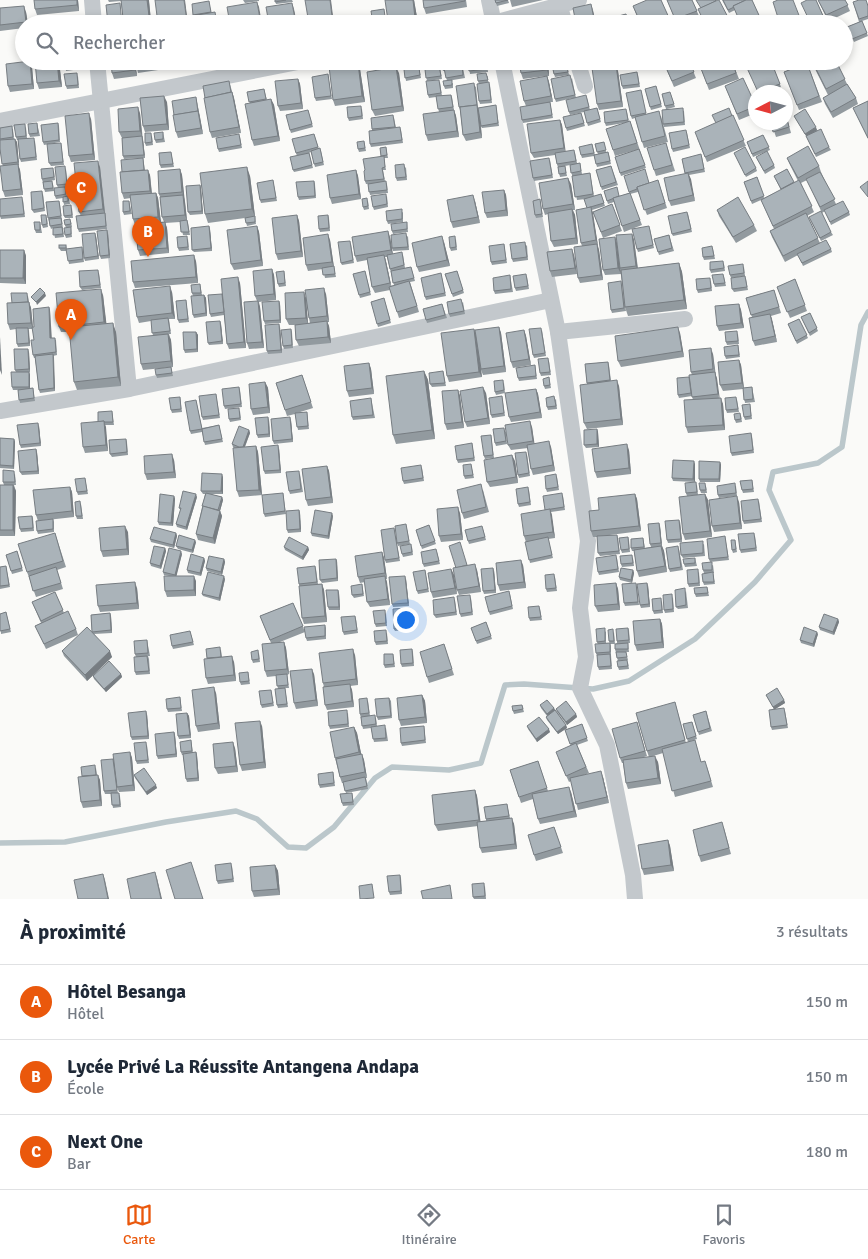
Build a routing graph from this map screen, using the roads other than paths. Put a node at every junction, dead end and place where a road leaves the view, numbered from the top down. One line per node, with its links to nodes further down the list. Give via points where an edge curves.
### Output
1 (92, 0): 5 (street)
2 (489, 0): 6 (street)
3 (579, 0): 4 (street)
4 (559, 4): 7 (street); 8 (street)
5 (93, 15)
6 (492, 15)
7 (523, 15)
8 (562, 15)
9 (98, 70): 14 (street)
10 (259, 70): 14 (street)
11 (504, 70): 16 (street)
12 (580, 70): 13 (street)
13 (584, 86)
14 (101, 102): 15 (street); 19 (street)
15 (0, 121)
16 (551, 300): 18 (street); 19 (street)
17 (685, 319): 18 (street)
18 (558, 332): 21 (street, via 588,542 580,608 586,657 580,688 607,745)
19 (129, 389): 20 (street)
20 (0, 411)
21 (635, 899)

